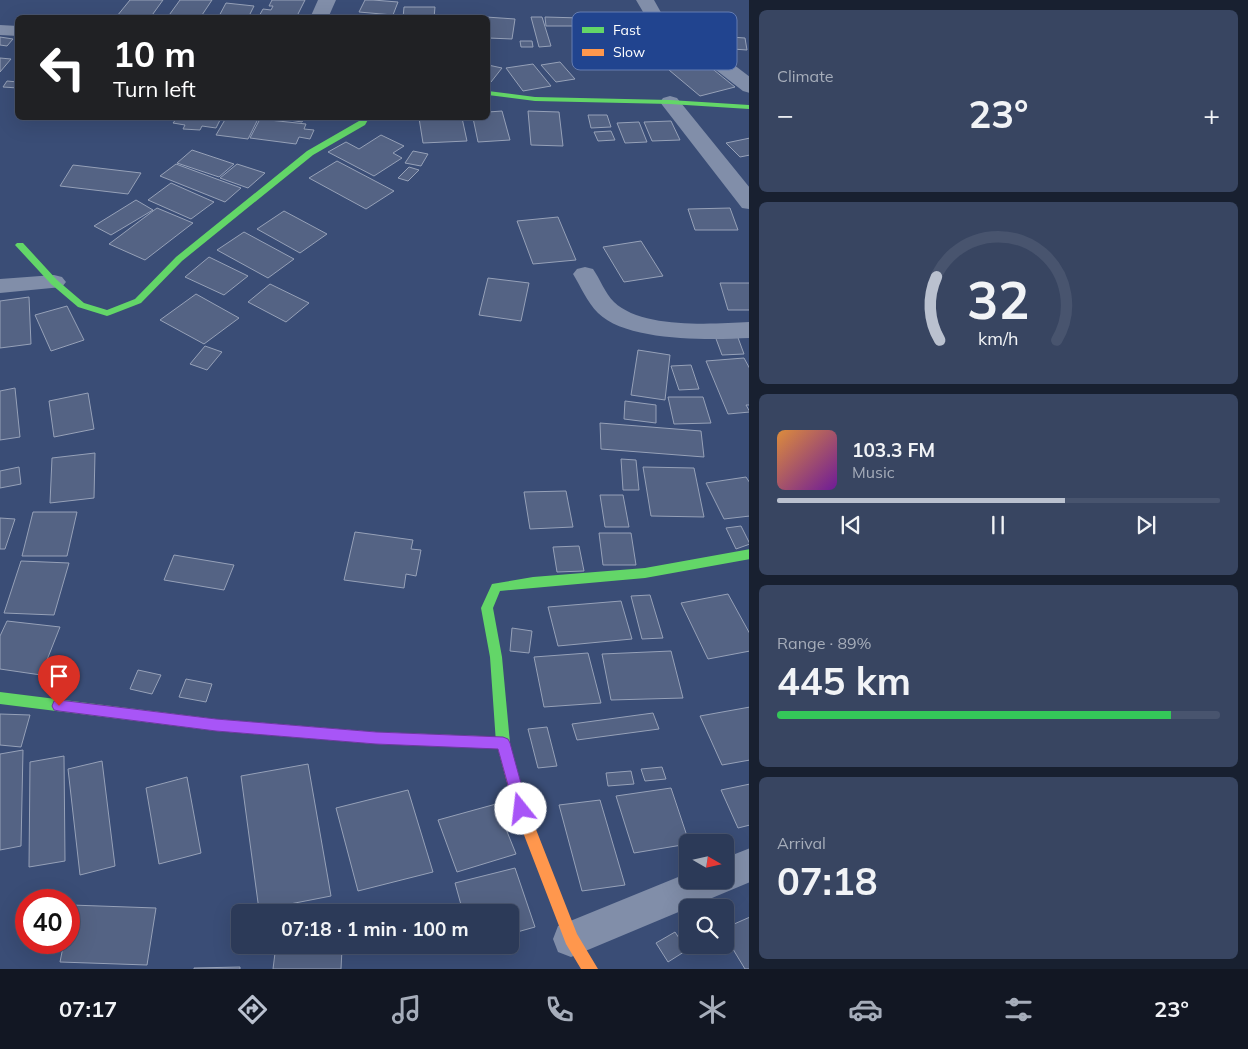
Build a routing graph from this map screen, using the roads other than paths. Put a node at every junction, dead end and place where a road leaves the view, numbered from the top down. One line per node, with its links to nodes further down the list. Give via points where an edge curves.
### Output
1 (327, 0): 4 (street)
2 (645, 0): 3 (street)
3 (651, 12)
4 (320, 15)
5 (0, 30): 6 (street)
6 (15, 31)
7 (728, 70): 8 (street)
8 (749, 87)
9 (490, 92): 10 (street, via 535,99)
10 (670, 102): 11 (street); 13 (street)
11 (749, 107)
12 (364, 120): 16 (street, via 310,153 179,259 138,301 107,313 81,305)
13 (749, 203)
14 (20, 245): 16 (street)
15 (585, 274): 18 (street, via 607,309 625,319 703,333)
16 (54, 282): 17 (street)
17 (0, 286)
18 (749, 330)
19 (749, 554): 21 (street, via 645,573 523,582 496,588 487,608 496,657)
20 (0, 698): 21 (street, via 216,725 376,738)
21 (503, 743): 25 (street, via 521,809)
22 (749, 865): 23 (street)
23 (734, 871)
24 (691, 889): 25 (street)
25 (571, 939): 26 (street)
26 (590, 969)

